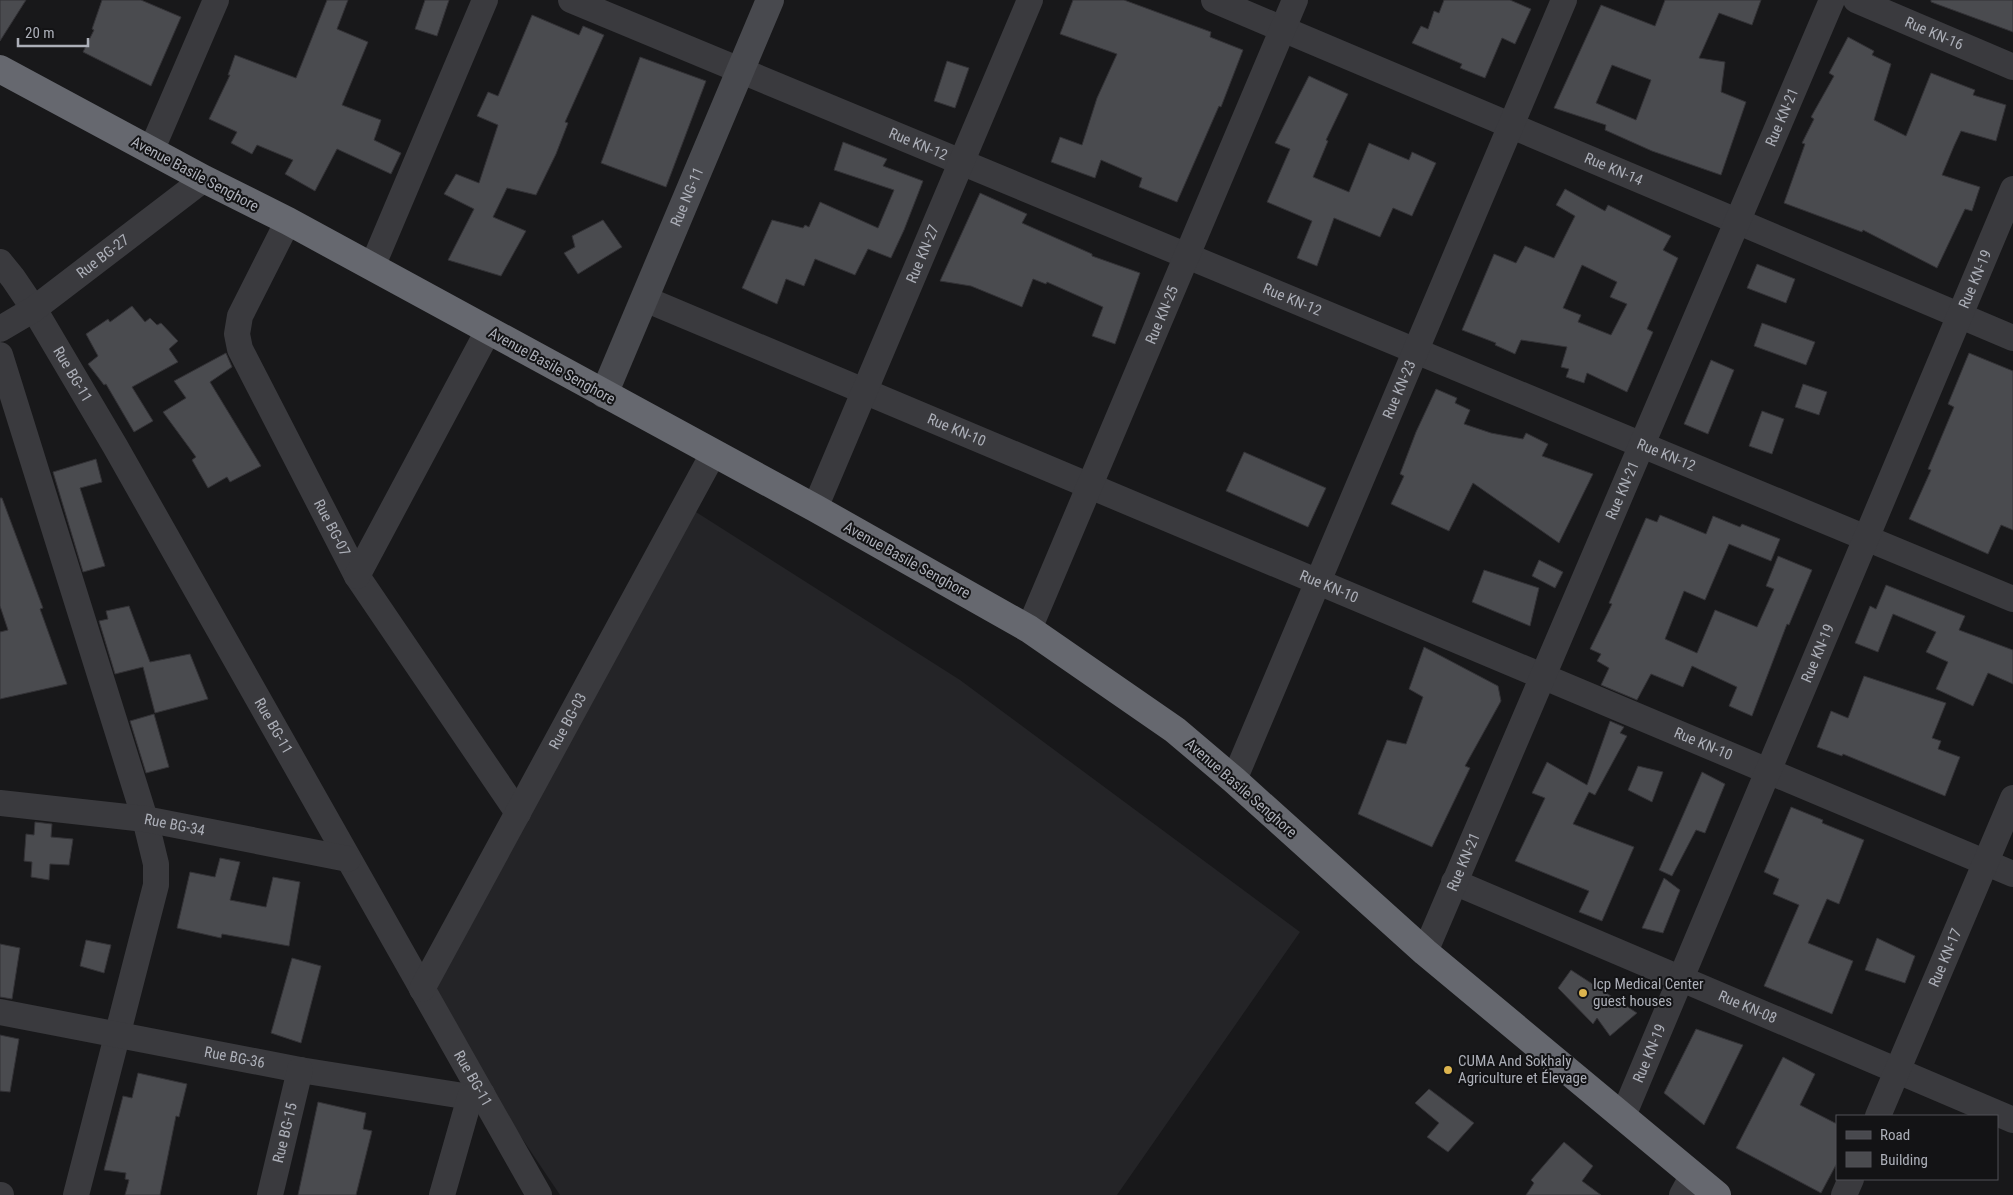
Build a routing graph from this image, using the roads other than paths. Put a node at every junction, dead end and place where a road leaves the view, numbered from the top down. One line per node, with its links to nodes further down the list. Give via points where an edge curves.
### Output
1 (216, 0): 16 (street)
2 (485, 0): 24 (street)
3 (571, 0): 14 (street, Rue KN-12)
4 (770, 0): 14 (street, Rue NG-11)
5 (1030, 0): 17 (street, Rue KN-27)
6 (1214, 0): 11 (street, Rue KN-14)
7 (1295, 0): 11 (street, Rue KN-25)
8 (1564, 0): 15 (street, Rue KN-23)
9 (1832, 0): 21 (street, Rue KN-21)
10 (1856, 0): 12 (street, Rue KN-16)
11 (1283, 29): 15 (street, Rue KN-14); 22 (street, Rue KN-25)
12 (2013, 67)
13 (0, 69): 16 (highway, Avenue Basile Senghore)
14 (740, 70): 17 (street, Rue KN-12); 25 (street, Rue NG-11)
15 (1511, 126): 21 (street, Rue KN-14); 31 (street, Rue KN-23)
16 (151, 151): 18 (highway, Avenue Basile Senghore)
17 (961, 162): 22 (street, Rue KN-12); 33 (street, Rue KN-27)
18 (204, 179): 20 (highway, Avenue Basile Senghore); 26 (street, Rue BG-27)
19 (2013, 189): 27 (street, Rue KN-19)
20 (288, 221): 24 (highway, Avenue Basile Senghore); 40 (street, Rue BG-07, via 240,316 237,334 240,349)
21 (1737, 221): 27 (street, Rue KN-14); 35 (street, Rue KN-21)
22 (1187, 256): 31 (street, Rue KN-12); 37 (street, Rue KN-25)
23 (0, 262): 26 (street, Rue BG-11)
24 (372, 267): 29 (highway, Avenue Basile Senghore)
25 (645, 299): 33 (street, Rue KN-10); 34 (street, Rue NG-11)
26 (34, 310): 28 (street, Rue BG-27); 51 (street, Rue BG-11, via 115,446)
27 (1960, 316): 30 (street, Rue KN-14); 39 (street, Rue KN-19)
28 (0, 329)
29 (488, 331): 34 (highway, Avenue Basile Senghore); 40 (street)
30 (2013, 338)
31 (1416, 351): 35 (street, Rue KN-12); 41 (street, Rue KN-23)
32 (0, 356): 50 (street)
33 (864, 391): 37 (street, Rue KN-10); 38 (street, Rue KN-27)
34 (604, 394): 36 (highway, Avenue Basile Senghore)
35 (1641, 445): 39 (street, Rue KN-12); 44 (street, Rue KN-21)
36 (713, 454): 38 (highway, Avenue Basile Senghore); 49 (street, Rue BG-03)
37 (1090, 486): 41 (street, Rue KN-10); 43 (street, Rue KN-25)
38 (815, 508): 43 (highway, Avenue Basile Senghore)
39 (1866, 538): 42 (street, Rue KN-12); 45 (street, Rue KN-19)
40 (357, 576): 49 (street, Rue BG-07)
41 (1318, 582): 44 (street, Rue KN-10); 46 (street, Rue KN-23)
42 (2013, 600)
43 (1029, 629): 46 (highway, Avenue Basile Senghore, via 1175,730)
44 (1543, 676): 45 (street, Rue KN-10); 54 (street, Rue KN-21)
45 (1768, 771): 52 (street, Rue KN-10); 56 (street, Rue KN-19)
46 (1234, 780): 55 (highway, Avenue Basile Senghore)
47 (2013, 798): 52 (street, Rue KN-17)
48 (0, 803): 50 (street, Rue BG-34)
49 (518, 813): 57 (street, Rue BG-03)
50 (145, 819): 51 (street, Rue BG-34); 59 (street, via 156,864 156,886)
51 (348, 859): 57 (street, Rue BG-11)
52 (1986, 862): 53 (street, Rue KN-10); 61 (street, Rue KN-17)
53 (2013, 874)
54 (1454, 882): 55 (street, Rue KN-21); 56 (street, Rue KN-08)
55 (1425, 952): 64 (highway, Avenue Basile Senghore)
56 (1680, 978): 61 (street, Rue KN-08); 64 (street, Rue KN-19)
57 (422, 989): 62 (street, Rue BG-11)
58 (0, 1012): 59 (street, Rue BG-36)
59 (117, 1035): 60 (street, Rue BG-36); 68 (street)
60 (300, 1070): 62 (street, Rue BG-36); 69 (street, Rue BG-15)
61 (1897, 1071): 63 (street, Rue KN-17); 65 (street, Rue KN-08)
62 (476, 1095): 70 (street); 71 (street, Rue BG-11)
63 (1878, 1115)
64 (1623, 1116): 67 (highway, Avenue Basile Senghore)
65 (2013, 1120)
66 (1851, 1180): 73 (street)
67 (1688, 1185): 72 (highway, Avenue Basile Senghore)
68 (76, 1195)
69 (270, 1195)
70 (442, 1195)
71 (539, 1195)
72 (1717, 1195)
73 (1844, 1195)

